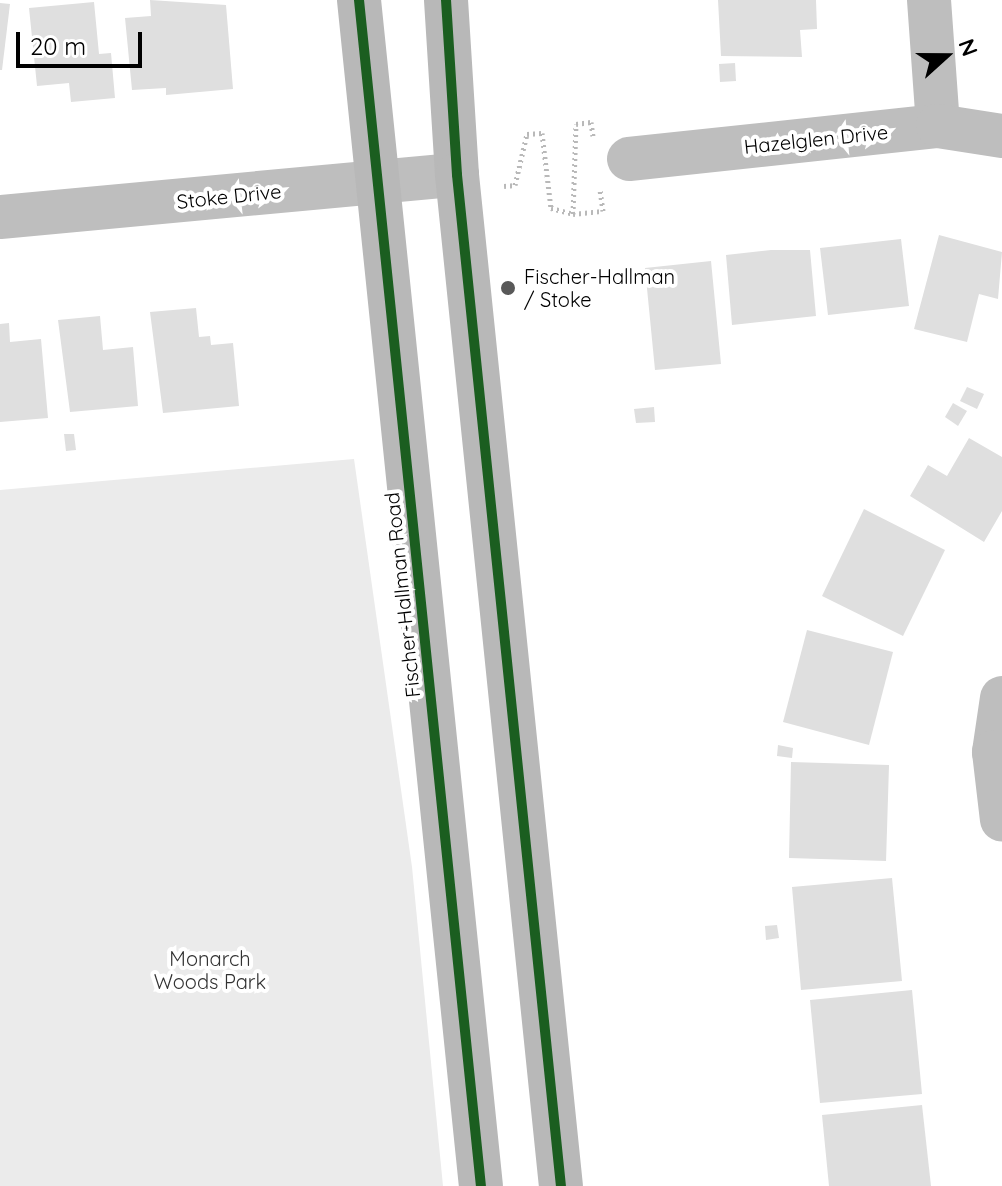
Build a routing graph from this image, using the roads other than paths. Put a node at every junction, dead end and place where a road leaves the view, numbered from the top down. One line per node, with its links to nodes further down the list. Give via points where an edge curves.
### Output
1 (359, 0): 8 (main road, Fischer-Hallman Road)
2 (446, 0): 7 (main road)
3 (929, 0): 4 (street)
4 (938, 126): 5 (street, Hazelglen Drive); 6 (street, Hazelglen Drive)
5 (1002, 136)
6 (629, 159)
7 (457, 175): 8 (street, Stoke Drive); 13 (main road)
8 (374, 181): 9 (street, Stoke Drive); 12 (main road, Fischer-Hallman Road)
9 (0, 217)
10 (1002, 698): 11 (street, via 994,752)
11 (1002, 820)
12 (481, 1186)
13 (561, 1186)

